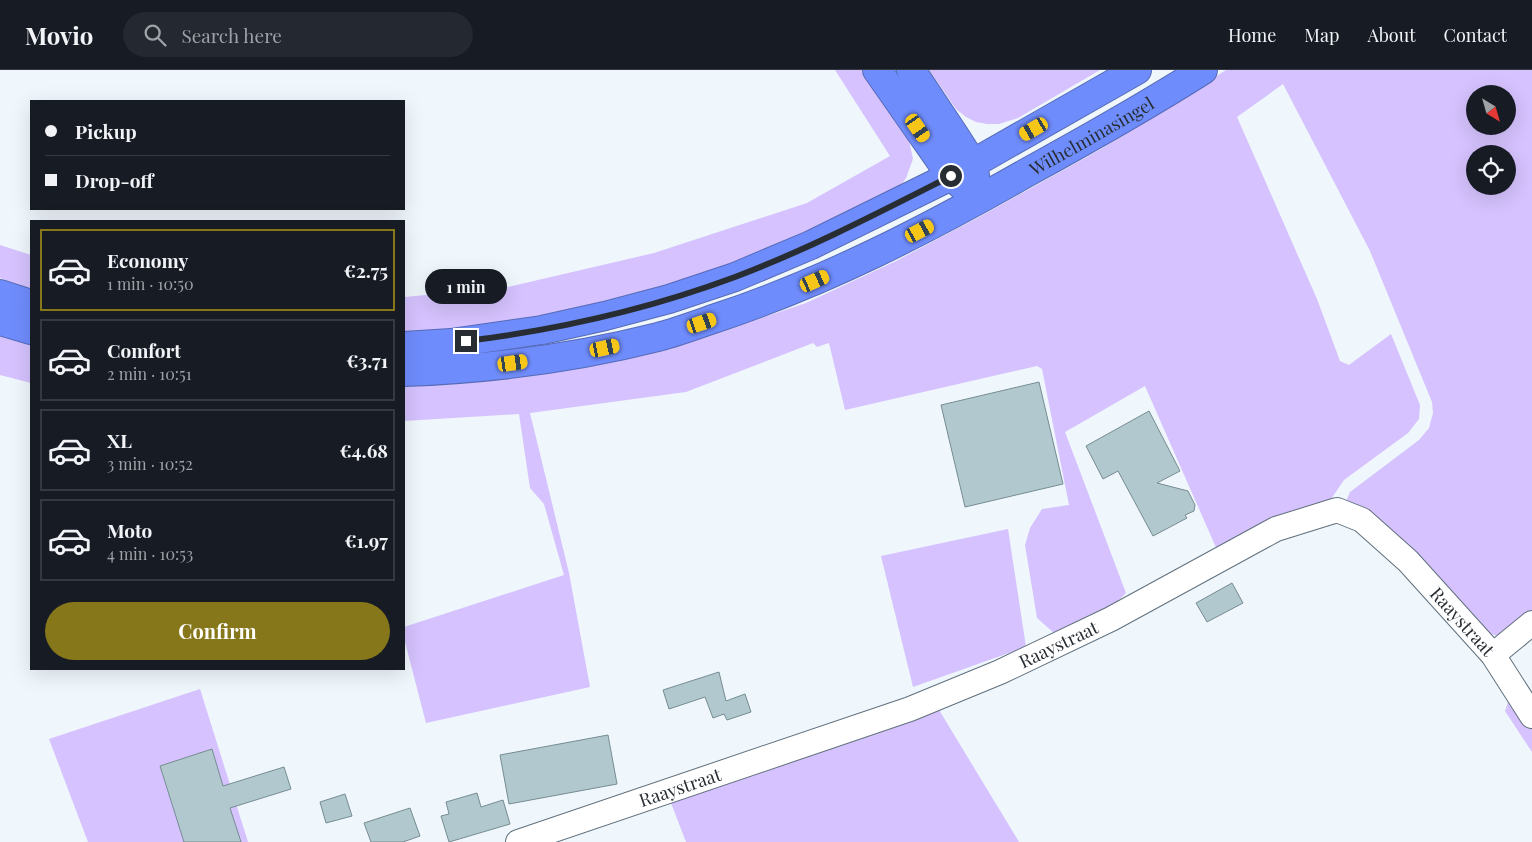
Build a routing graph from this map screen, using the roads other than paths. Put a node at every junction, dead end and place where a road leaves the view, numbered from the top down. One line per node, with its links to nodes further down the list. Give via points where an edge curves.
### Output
1 (877, 70): 5 (highway)
2 (911, 70): 5 (highway, via 956,136)
3 (1136, 70): 5 (highway, Wilhelminasingel)
4 (1203, 70): 6 (highway, Wilhelminasingel)
5 (962, 170): 6 (highway); 11 (highway, Wilhelminasingel, via 804,248 735,277 677,296 542,330)
6 (979, 200): 12 (highway, Wilhelminasingel, via 815,281 750,307 658,337 530,361)
7 (0, 294): 8 (highway)
8 (30, 304)
9 (0, 321): 10 (highway)
10 (30, 330)
11 (405, 346)
12 (405, 372)
13 (1532, 623): 14 (street, Raaystraat)
14 (1493, 655): 15 (street); 16 (street, Raaystraat, via 1408,561 1362,520 1337,510 1276,529 1111,619 1000,672 910,708)
15 (1532, 716)
16 (518, 842)

